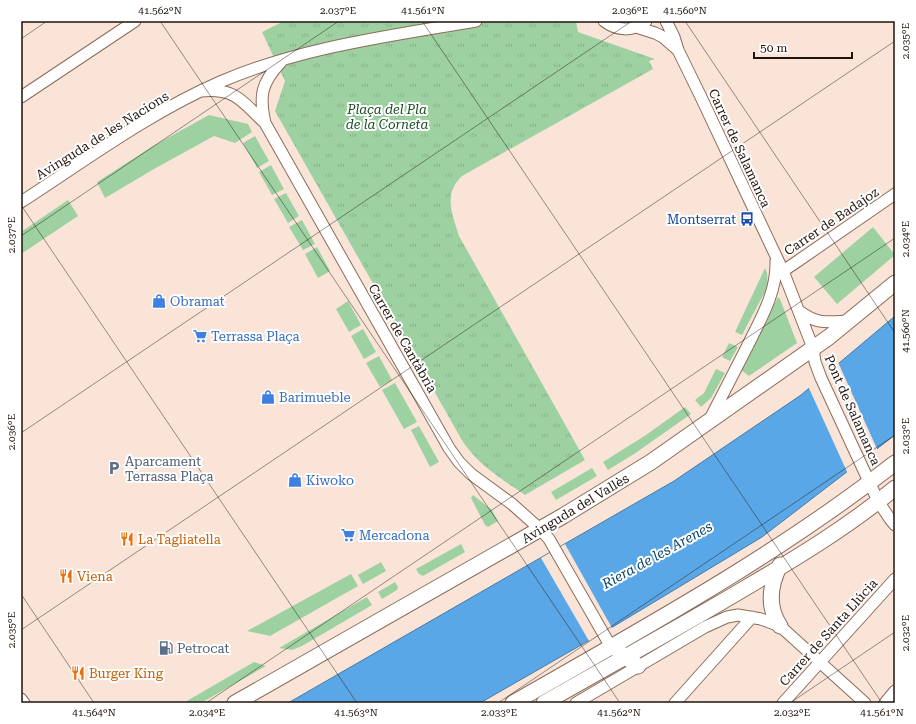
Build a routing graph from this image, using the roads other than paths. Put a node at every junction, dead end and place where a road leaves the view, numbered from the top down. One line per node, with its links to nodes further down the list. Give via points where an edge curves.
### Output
1 (135, 21): 10 (street)
2 (476, 21): 8 (street, Avinguda de les Nacions, via 388,36)
3 (604, 21): 6 (street, via 622,29)
4 (646, 21): 6 (street)
5 (666, 21): 7 (street, Carrer de Salamanca)
6 (636, 27): 7 (street, Carrer de Salamanca, via 663,37)
7 (678, 50): 14 (street, Carrer de Salamanca)
8 (283, 60): 9 (street, Avinguda de les Nacions); 11 (street, Carrer de Cantàbria, via 271,72 263,89 261,108)
9 (201, 91): 11 (street, Carrer de Cantàbria, via 214,90 234,95 244,101); 13 (street, Avinguda de les Nacions, via 148,119)
10 (21, 97)
11 (265, 123): 27 (street, Carrer de Cantàbria, via 449,448 471,474 512,504)
12 (895, 194): 15 (street, Carrer de Badajoz)
13 (21, 202)
14 (776, 259): 15 (street, Carrer de Salamanca); 20 (street, Carrer de Salamanca, via 775,285 766,310)
15 (782, 271): 17 (street, Carrer de Salamanca)
16 (895, 283): 18 (main road, Avinguda del Vallès)
17 (799, 311): 18 (street, via 810,319 823,322); 19 (street, Carrer de Salamanca)
18 (849, 321): 19 (main road, Avinguda del Vallès)
19 (812, 348): 20 (main road, Avinguda del Vallès); 22 (street, Pont de Salamanca, via 818,372)
20 (707, 424): 27 (main road, Avinguda del Vallès)
21 (895, 463): 22 (main road)
22 (868, 477): 24 (street, Pont de Salamanca); 26 (main road)
23 (895, 488): 24 (main road)
24 (878, 502): 25 (street, Pont de Salamanca); 28 (main road)
25 (895, 525)
26 (802, 531): 28 (main road, via 786,552); 32 (main road, via 752,563)
27 (545, 534): 32 (street, Carrer de Cantàbria); 39 (main road, Avinguda del Vallès)
28 (778, 569): 31 (main road, via 770,602); 33 (main road)
29 (895, 579): 34 (street, Carrer de Santa Llúcia)
30 (752, 617): 31 (street); 35 (street, via 727,617); 43 (street)
31 (780, 626): 34 (street)
32 (610, 643): 33 (main road); 40 (main road)
33 (625, 657): 35 (main road); 41 (main road)
34 (820, 662): 44 (street, Carrer de Santa Llúcia); 45 (street)
35 (638, 666): 42 (street)
36 (895, 692): 46 (street)
37 (21, 699): 38 (street)
38 (24, 703)
39 (235, 703)
40 (513, 703)
41 (544, 703)
42 (576, 703)
43 (675, 703)
44 (783, 703)
45 (865, 703)
46 (885, 703)

